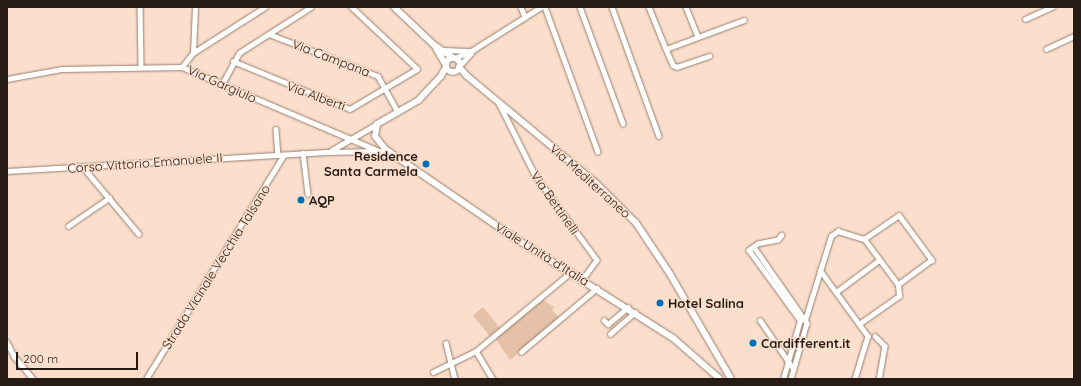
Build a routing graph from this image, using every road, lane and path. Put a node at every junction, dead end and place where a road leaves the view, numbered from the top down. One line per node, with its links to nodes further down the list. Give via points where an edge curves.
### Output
1 (140, 7): 30 (street)
2 (195, 7): 26 (street)
3 (264, 7): 26 (street)
4 (311, 7): 18 (street)
5 (351, 7): 36 (street, Via Alberti, via 417,69)
6 (394, 7): 21 (main road)
7 (521, 7): 15 (street)
8 (541, 7): 15 (street)
9 (545, 7): 48 (street)
10 (580, 7): 41 (street)
11 (612, 7): 44 (street)
12 (649, 7): 22 (street)
13 (686, 7): 20 (street)
14 (1052, 7): 16 (street)
15 (525, 17): 25 (street)
16 (1025, 19)
17 (744, 20): 20 (street)
18 (269, 34): 29 (street, via 239,53); 36 (street, Via Campana, via 378,76)
19 (1074, 36): 23 (street)
20 (698, 37): 22 (street)
21 (434, 45): 24 (main road); 32 (main road)
22 (666, 49): 27 (street, via 673,65 677,67)
23 (1046, 49)
24 (441, 50): 25 (street); 28 (main road)
25 (473, 50): 28 (street); 33 (street)
26 (193, 53): 31 (street)
27 (709, 56)
28 (454, 58): 32 (main road); 33 (main road, Via Mediterraneo)
29 (233, 61): 35 (street); 36 (street, Via Alberti, via 347,108)
30 (141, 66): 31 (street, Via Gargiulo); 34 (street, Via Gargiulo, via 62,69)
31 (182, 66): 35 (street, Via Gargiulo)
32 (446, 66): 33 (main road, via 453,72); 38 (main road, via 442,76 419,100)
33 (460, 66): 37 (main road, Via Mediterraneo)
34 (7, 79)
35 (222, 84): 45 (street, Via Gargiulo)
36 (385, 88): 38 (street, Via Campana)
37 (499, 102): 39 (main road, Via Mediterraneo); 40 (street, Via Bettinelli)
38 (398, 112): 42 (main road)
39 (512, 113): 40 (street); 82 (main road, Via Mediterraneo, via 597,184 636,223 670,274)
40 (506, 122): 64 (street, Via Bettinelli, via 528,164 562,215 597,260)
41 (623, 123)
42 (377, 124): 45 (street); 52 (main road, Viale Unità d'Italia, via 375,136)
43 (276, 129): 51 (street)
44 (659, 136)
45 (354, 138): 46 (street, Via Gargiulo); 47 (street, via 340,148)
46 (379, 151): 47 (street, Corso Vittorio Emanuele II); 52 (street)
47 (326, 152): 49 (street, Corso Vittorio Emanuele II)
48 (598, 152)
49 (303, 153): 50 (street, Corso Vittorio Emanuele II); 55 (street)
50 (284, 154): 51 (street, Corso Vittorio Emanuele II); 87 (street, Strada Vicinale Vecchia Talsano)
51 (278, 155): 53 (street, Corso Vittorio Emanuele II)
52 (395, 157): 63 (main road, Viale Unità d'Italia, via 510,235)
53 (83, 167): 54 (street, Corso Vittorio Emanuele II); 56 (street)
54 (7, 171)
55 (308, 194)
56 (109, 198): 57 (street); 58 (street)
57 (68, 226)
58 (139, 234)
59 (782, 235): 72 (street, via 778,240 752,248)
60 (864, 239): 61 (street); 62 (street, via 838,232 830,236); 65 (street, via 899,215 932,260)
61 (879, 260): 65 (street); 67 (street)
62 (820, 270): 67 (street); 72 (street)
63 (571, 272): 64 (main road, Viale Unità d'Italia); 78 (street)
64 (583, 279): 66 (main road, Viale Unità d'Italia)
65 (898, 285): 73 (street, via 899,296)
66 (598, 288): 68 (main road, Viale Unità d'Italia); 79 (street)
67 (836, 292): 73 (street)
68 (628, 307): 69 (main road, Viale Unità d'Italia); 70 (street, via 608,324)
69 (635, 312): 74 (street); 85 (main road, Viale Unità d'Italia, via 673,338)
70 (604, 320)
71 (760, 320): 80 (street)
72 (802, 320): 80 (street); 83 (street, via 807,323)
73 (860, 324): 93 (street, via 868,336)
74 (610, 334)
75 (875, 336): 94 (street, via 885,346)
76 (7, 342): 86 (street, via 14,356)
77 (446, 342): 81 (street)
78 (476, 351): 81 (street); 89 (street)
79 (521, 352)
80 (788, 360): 83 (street); 91 (street)
81 (451, 363): 84 (street); 88 (street)
82 (724, 368): 85 (main road); 90 (main road, Via Mediterraneo)
83 (793, 368): 92 (street)
84 (433, 372)
85 (718, 378)
86 (33, 379)
87 (146, 379)
88 (455, 379)
89 (493, 379)
90 (731, 379)
91 (783, 379)
92 (791, 379)
93 (855, 379)
94 (879, 379)

